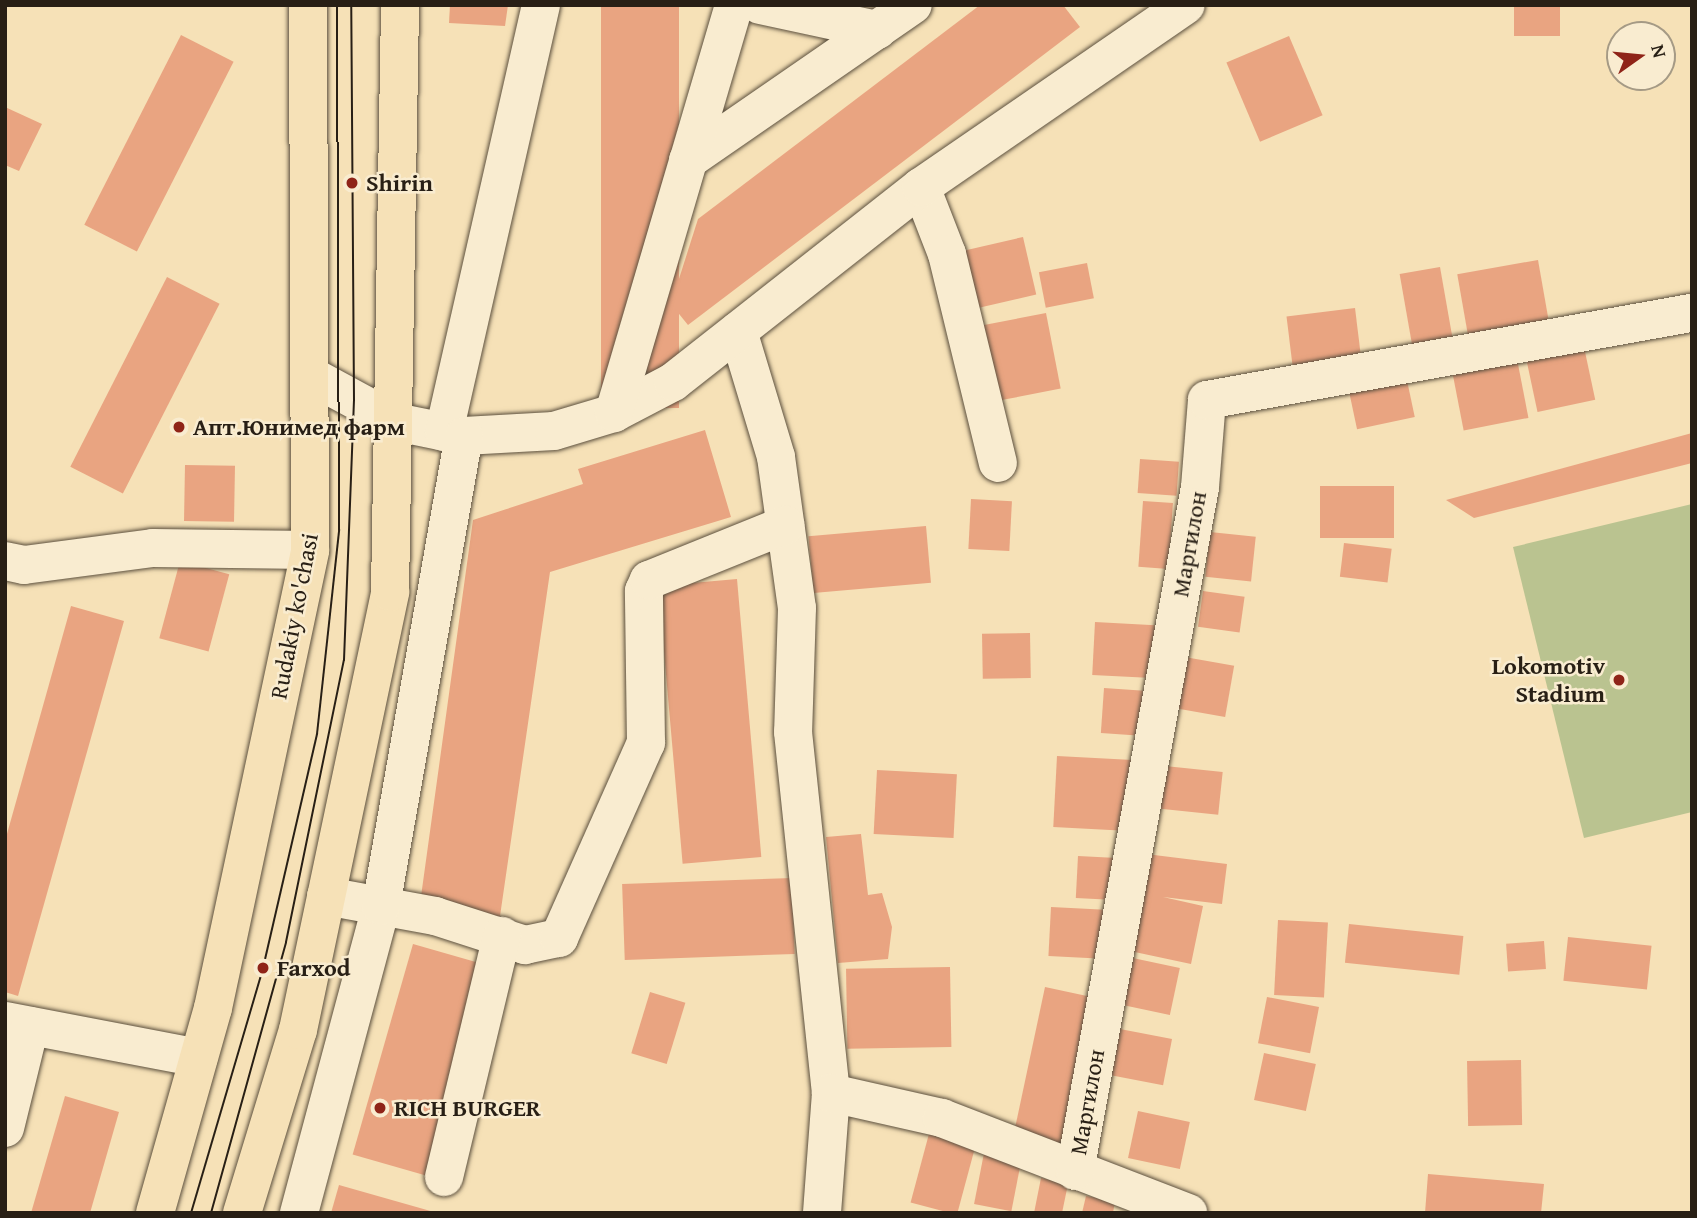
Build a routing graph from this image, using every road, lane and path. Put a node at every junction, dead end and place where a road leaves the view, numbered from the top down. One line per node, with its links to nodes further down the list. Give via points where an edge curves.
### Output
1 (308, 5): 13 (main road, Rudakiy ko'chasi)
2 (400, 5): 15 (main road)
3 (541, 5): 16 (street)
4 (734, 5): 9 (street)
5 (760, 5): 8 (street)
6 (913, 5): 8 (street)
7 (1186, 5): 10 (street)
8 (877, 30): 9 (street)
9 (688, 160): 14 (street)
10 (921, 187): 12 (street); 17 (street, via 947,254)
11 (1692, 313): 28 (street, Маргилон, via 1207,400 1200,487)
12 (738, 331): 14 (street, via 673,382); 18 (street, via 776,457)
13 (311, 376): 15 (street); 19 (main road, Rudakiy ko'chasi)
14 (614, 412): 16 (street, via 554,431)
15 (396, 422): 16 (street); 21 (main road, via 390,592)
16 (454, 434): 22 (street)
17 (998, 463)
18 (785, 526): 23 (street, via 649,580 644,591 646,743 559,938 525,945); 26 (street, via 797,608 793,732)
19 (310, 550): 20 (street, via 153,548); 25 (main road, Rudakiy ko'chasi)
20 (5, 561)
21 (326, 896): 22 (street); 31 (main road, via 298,1030)
22 (381, 906): 23 (street); 32 (street)
23 (502, 936): 29 (street)
24 (18, 1023): 25 (street); 27 (street)
25 (199, 1058): 30 (main road, Rudakiy ko'chasi)
26 (831, 1093): 28 (street, via 942,1118); 33 (street)
27 (5, 1128)
28 (1074, 1171): 34 (street)
29 (444, 1177)
30 (155, 1213)
31 (242, 1213)
32 (299, 1213)
33 (822, 1213)
34 (1188, 1213)

